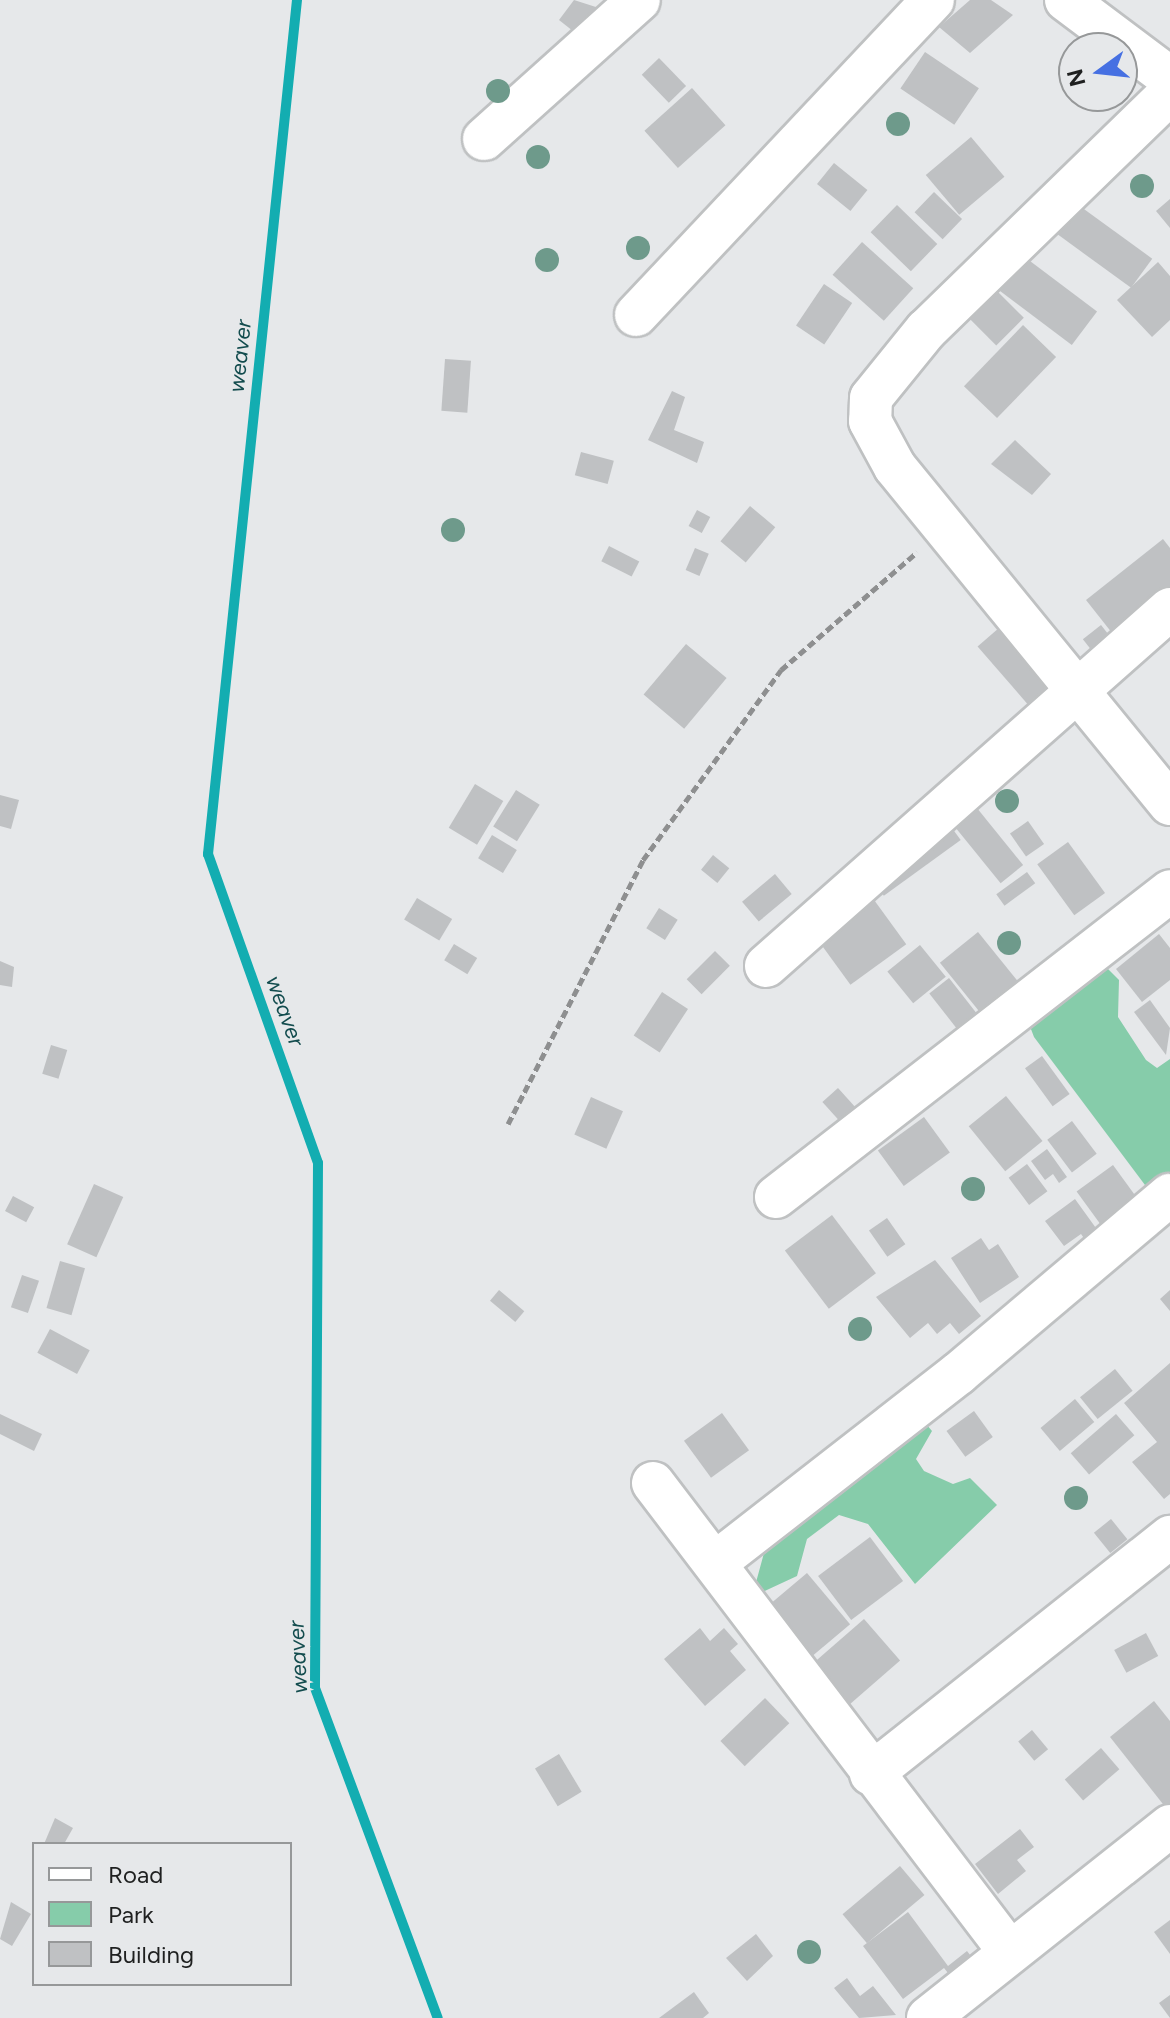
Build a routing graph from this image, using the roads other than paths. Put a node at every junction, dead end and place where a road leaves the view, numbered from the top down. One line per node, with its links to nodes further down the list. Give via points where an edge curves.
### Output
1 (639, 0): 6 (street)
2 (933, 0): 7 (street)
3 (1066, 0): 4 (street)
4 (1170, 78)
5 (1170, 93): 9 (street, via 926,330 871,398 879,443)
6 (484, 139)
7 (636, 315)
8 (1170, 609): 9 (street)
9 (1078, 684): 10 (street); 12 (street)
10 (1170, 804)
11 (1170, 891): 14 (street)
12 (766, 966)
13 (1170, 1195): 17 (street, via 959,1373)
14 (776, 1197)
15 (653, 1483): 17 (street)
16 (1170, 1537): 18 (street)
17 (715, 1563): 18 (street)
18 (871, 1774): 20 (street)
19 (1170, 1826): 20 (street)
20 (1009, 1951): 21 (street)
21 (928, 2018)

